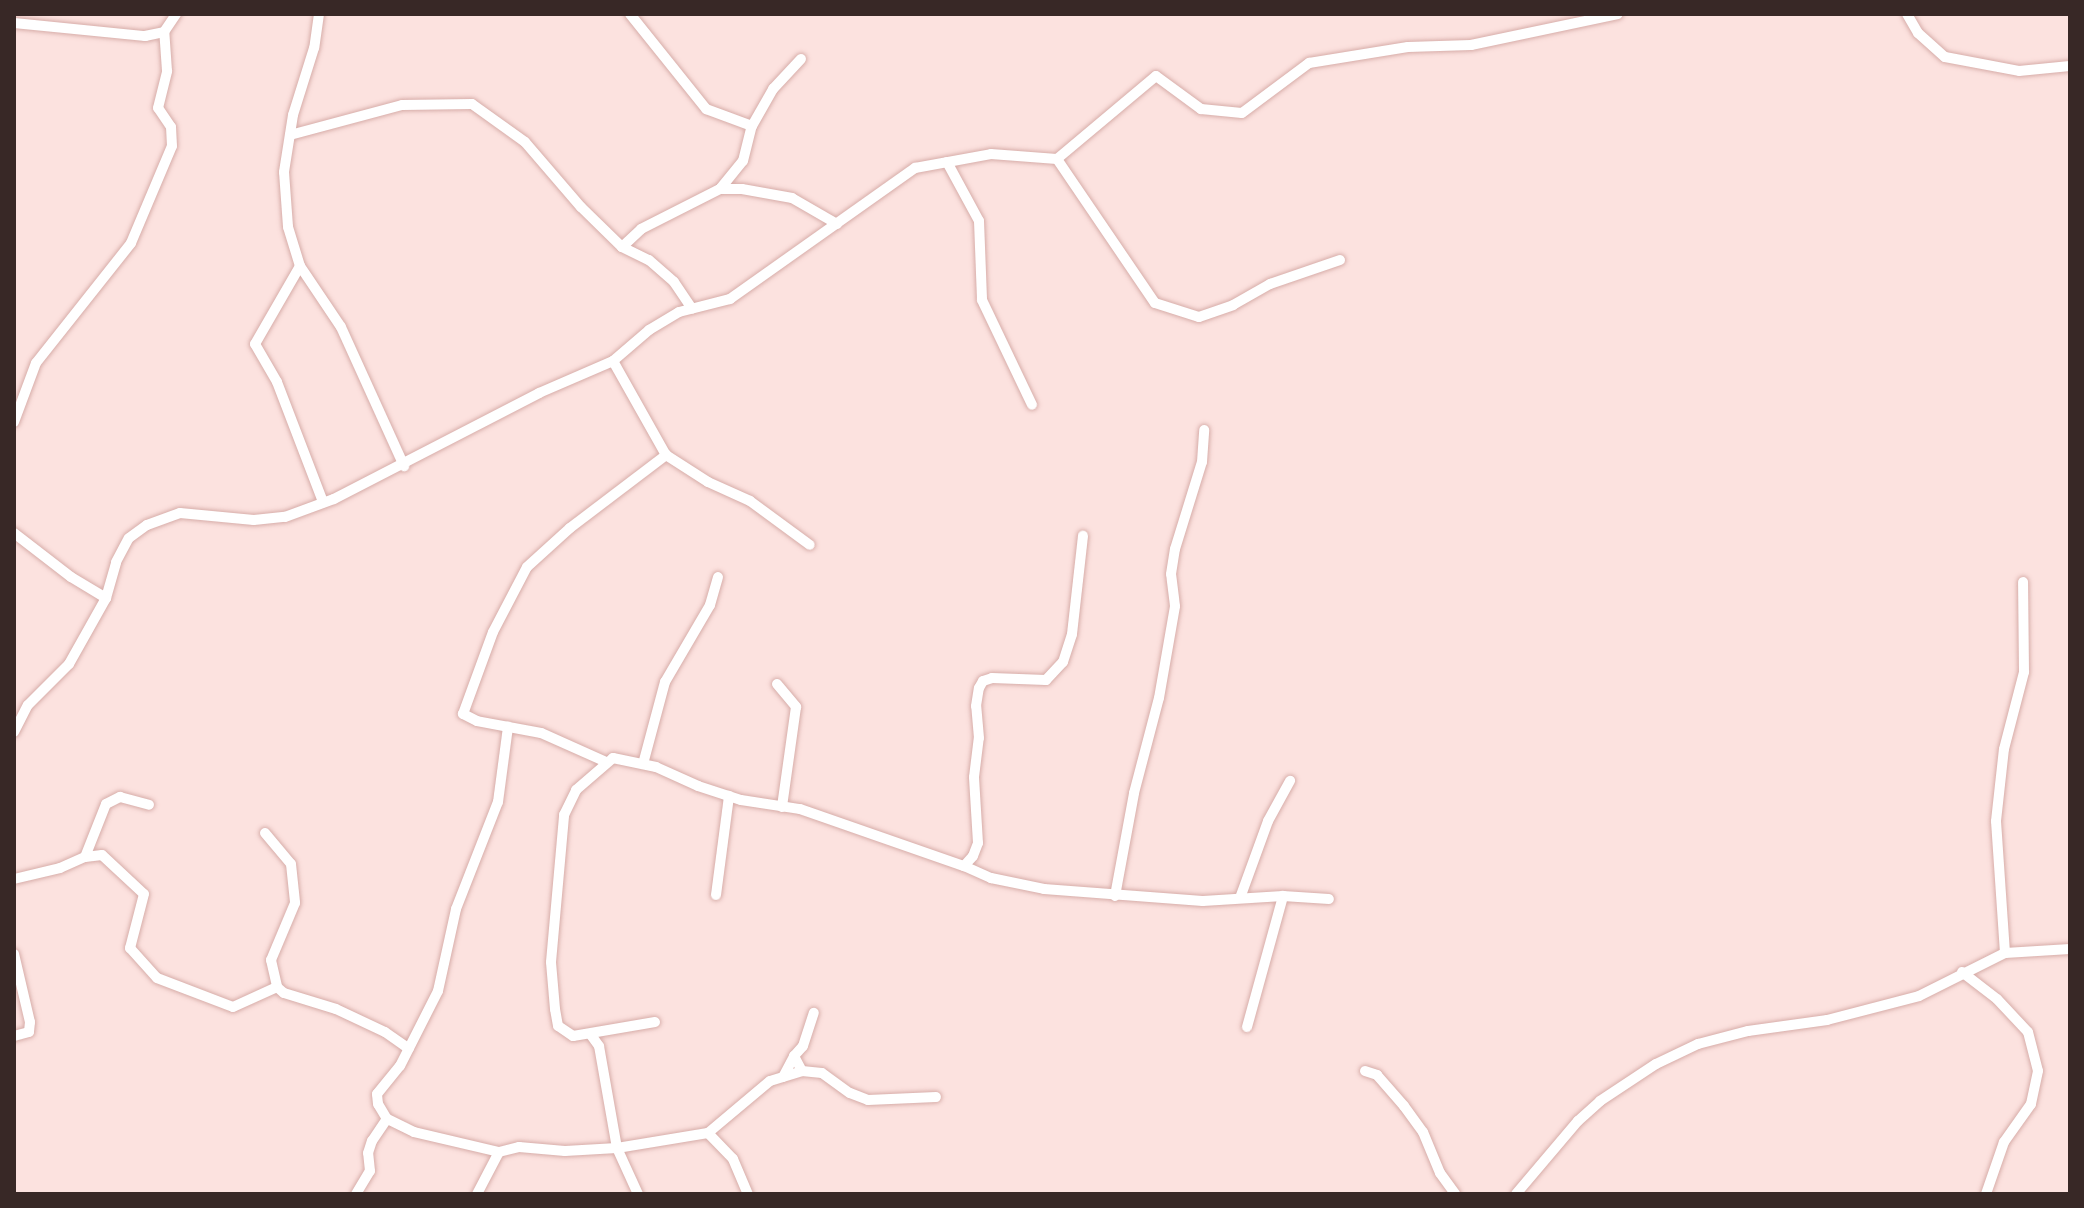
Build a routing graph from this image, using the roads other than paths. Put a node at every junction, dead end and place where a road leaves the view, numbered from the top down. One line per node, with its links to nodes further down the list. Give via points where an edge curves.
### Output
1 (176, 14): 7 (street)
2 (319, 14): 11 (street)
3 (630, 14): 10 (street, via 706,109)
4 (1618, 14): 12 (street, via 1471,45 1408,47 1309,63 1242,113 1201,109 1156,76)
5 (1907, 14): 9 (street, via 1918,33 1945,57 2019,71)
6 (14, 23): 7 (street, via 145,36)
7 (164, 32): 22 (street, via 167,71 158,108 171,127 172,146 131,243 36,363)
8 (801, 59): 10 (street, via 773,89)
9 (2070, 66)
10 (752, 126): 14 (street, via 743,161)
11 (290, 135): 16 (street, via 402,105 472,104 525,142); 18 (street, via 284,172 288,227)
12 (1057, 159): 13 (street, via 991,154); 17 (street, via 1155,303 1199,317)
13 (947, 162): 15 (street, via 915,168); 21 (street, via 979,221 982,300)
14 (720, 189): 15 (street, via 792,198); 16 (street, via 641,229)
15 (837, 224): 19 (street, via 730,299)
16 (622, 247): 19 (street, via 649,260 674,282)
17 (1340, 260)
18 (300, 266): 25 (street, via 341,327); 26 (street, via 255,344 277,382)
19 (692, 309): 20 (street, via 649,330)
20 (613, 361): 24 (street); 25 (street, via 539,393)
21 (1032, 405)
22 (14, 422)
23 (1204, 430): 47 (street, via 1202,462 1175,549 1175,606)
24 (666, 455): 29 (street, via 750,501); 34 (street, via 527,567 493,632 463,714)
25 (404, 466): 26 (street)
26 (323, 502): 32 (street, via 285,517 254,520 163,516 129,538)
27 (14, 533): 32 (street)
28 (1083, 536): 44 (street, via 1072,634 1063,662 1046,680 992,678 979,688 974,777 978,843)
29 (810, 545)
30 (718, 577): 37 (street, via 710,605 665,682)
31 (2023, 582): 52 (street, via 2024,672 2004,749 1996,821)
32 (106, 598): 35 (street, via 69,664 28,705)
33 (777, 684): 41 (street, via 796,707)
34 (508, 727): 36 (street, via 541,733); 61 (street, via 498,802 456,909 438,991)
35 (14, 732)
36 (604, 761): 37 (street); 59 (street, via 576,790 564,815 551,962 558,1026 573,1036)
37 (643, 764): 39 (street)
38 (1290, 781): 49 (street, via 1268,821)
39 (729, 796): 41 (street); 46 (street)
40 (149, 805): 43 (street, via 120,797 106,804)
41 (782, 807): 44 (street)
42 (265, 833): 55 (street, via 291,864 295,903 271,960)
43 (85, 857): 45 (street); 55 (street, via 102,855 144,894 130,948 157,978 233,1007)
44 (964, 866): 47 (street, via 991,878 1044,889)
45 (14, 879)
46 (716, 895)
47 (1115, 896): 49 (street)
48 (1283, 896): 49 (street); 50 (street); 58 (street)
49 (1240, 898)
50 (1329, 899)
51 (2070, 949): 52 (street)
52 (2005, 953): 54 (street)
53 (14, 954): 60 (street, via 30,1022 29,1032)
54 (1962, 972): 76 (street, via 1905,1000 1827,1020 1727,1035 1656,1064 1578,1121); 77 (street, via 2028,1032 2038,1071 2031,1104 2004,1142)
55 (277, 987): 61 (street, via 385,1032)
56 (814, 1013): 62 (street)
57 (655, 1022): 59 (street)
58 (1247, 1027)
59 (591, 1035): 69 (street, via 599,1046)
60 (14, 1036)
61 (409, 1049): 67 (street, via 377,1094)
62 (794, 1056): 63 (street); 65 (street)
63 (802, 1071): 65 (street); 66 (street, via 822,1073 868,1100)
64 (1365, 1071): 75 (street, via 1377,1075 1404,1106)
65 (783, 1077): 68 (street, via 753,1092)
66 (936, 1097)
67 (387, 1119): 70 (street, via 414,1132); 71 (street, via 372,1141 370,1171)
68 (708, 1133): 69 (street); 74 (street, via 733,1159)
69 (617, 1148): 70 (street, via 519,1147); 73 (street)
70 (499, 1152): 72 (street)
71 (356, 1194)
72 (477, 1194)
73 (638, 1194)
74 (748, 1194)
75 (1455, 1194)
76 (1516, 1194)
77 (1986, 1194)

